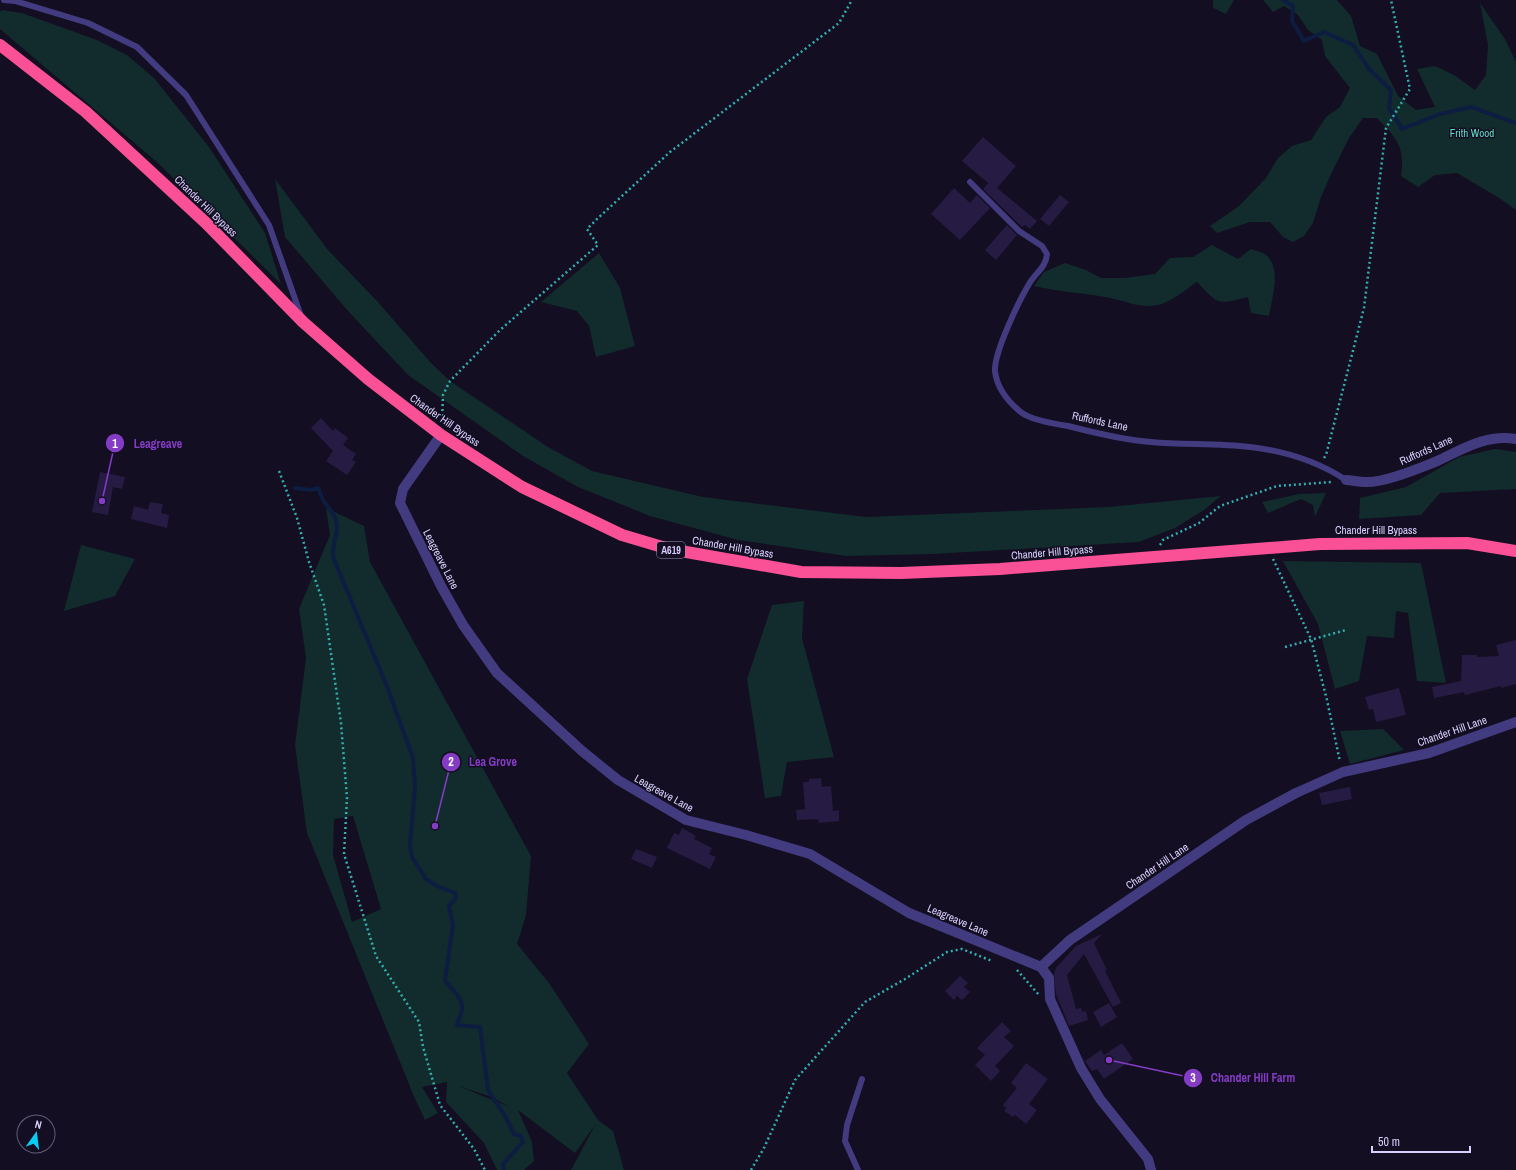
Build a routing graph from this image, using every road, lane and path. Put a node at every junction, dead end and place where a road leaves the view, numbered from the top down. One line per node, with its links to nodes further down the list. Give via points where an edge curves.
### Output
1 (4, 0): 6 (lane, via 88,23 136,47 186,95 269,225)
2 (852, 0): 7 (path, via 838,24 670,152 587,229 598,245 500,330 450,381 443,395)
3 (1391, 0): 9 (path, via 1410,89 1386,128 1364,308 1326,455)
4 (0, 45): 6 (highway, Chander Hill Bypass / A619, via 86,112 206,223)
5 (970, 182): 9 (lane, Ruffords Lane, via 1019,231 1046,251 1043,267 1029,282 1005,335 995,369 1004,397 1023,414 1122,439 1250,447 1299,456)
6 (303, 322): 7 (highway, Chander Hill Bypass / A619, via 368,379)
7 (441, 435): 14 (highway, Chander Hill Bypass / A619, via 522,487 622,535 669,549 733,561 801,572 901,573 1000,569); 21 (street, Leagreave Lane, via 403,489 400,503 463,625 497,674 582,751 618,780 686,820 810,854 909,913)
8 (1516, 440): 11 (street, Ruffords Lane, via 1484,441 1458,449 1405,474 1366,482)
9 (1318, 464): 11 (lane, Ruffords Lane)
10 (279, 471): 25 (path, via 297,518 324,605 342,723 347,798 344,854 376,956 419,1022 423,1047 440,1105 474,1149)
11 (1346, 480): 14 (path, via 1277,486 1220,506 1199,523 1163,540)
12 (1268, 547): 13 (highway, Chander Hill Bypass / A619, via 1467,543); 14 (highway, Chander Hill Bypass / A619); 16 (path)
13 (1516, 551)
14 (1154, 556)
15 (1346, 630): 16 (path)
16 (1311, 640): 17 (path); 19 (path, via 1328,700)
17 (1285, 648)
18 (1516, 722): 19 (street, Chander Hill Lane, via 1429,753)
19 (1342, 772): 21 (street, Chander Hill Lane, via 1246,820 1070,940)
20 (998, 963): 26 (path, via 962,949 947,952 865,1002 795,1080 764,1148)
21 (1041, 967): 28 (street, via 1049,978 1050,999 1081,1068 1100,1099 1148,1159)
22 (1012, 968): 23 (path, via 1019,971)
23 (1034, 989)
24 (862, 1079): 27 (lane, via 847,1125 845,1141)
25 (485, 1170)
26 (751, 1170)
27 (858, 1170)
28 (1151, 1170)

